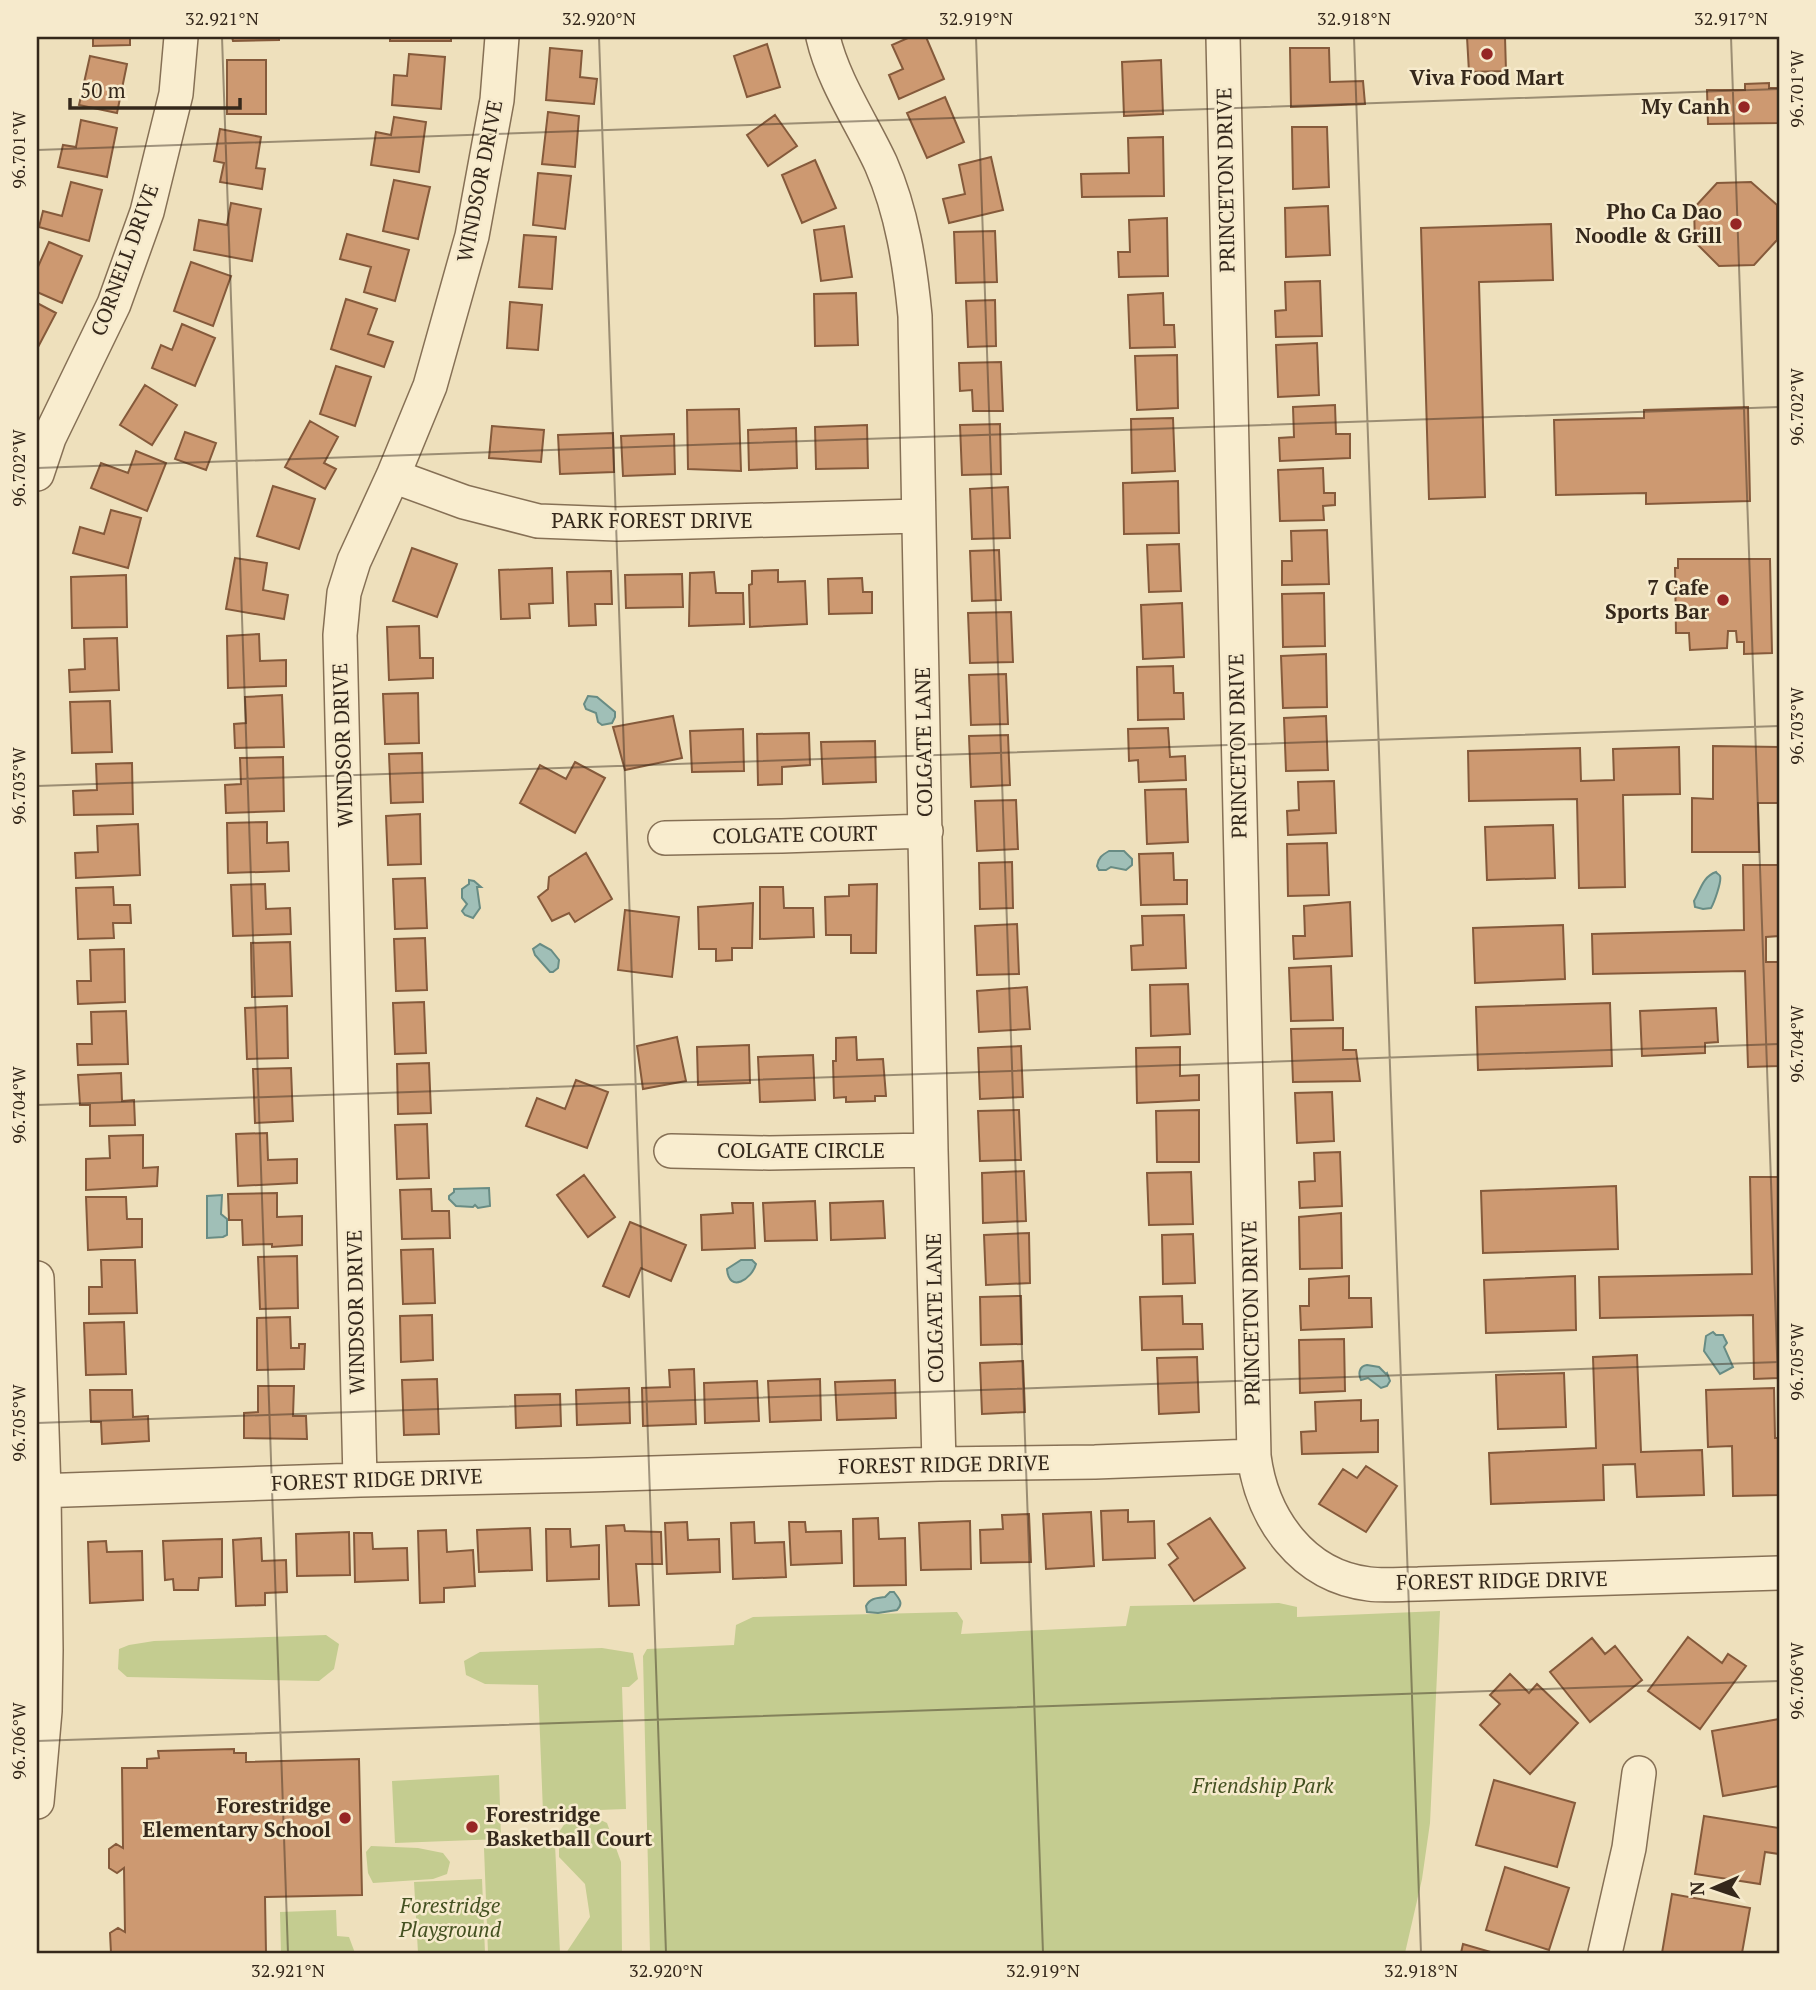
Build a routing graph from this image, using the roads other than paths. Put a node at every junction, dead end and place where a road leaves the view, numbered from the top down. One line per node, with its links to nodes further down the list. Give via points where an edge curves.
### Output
1 (181, 37): 5 (street, CORNELL DRIVE, via 176,94 147,212 114,304 49,438)
2 (502, 37): 6 (street, WINDSOR DRIVE, via 497,100 472,236 430,386)
3 (822, 37): 7 (street, COLGATE LANE, via 882,166 910,265)
4 (1223, 37): 13 (street, PRINCETON DRIVE)
5 (37, 474)
6 (393, 476): 7 (street, PARK FOREST DRIVE, via 464,502 538,521 617,524); 15 (street, WINDSOR DRIVE, via 354,561 344,593 340,635)
7 (918, 516): 8 (street, COLGATE LANE)
8 (926, 831): 9 (street, COLGATE COURT); 10 (street, COLGATE LANE)
9 (665, 838)
10 (931, 1150): 11 (street, COLGATE CIRCLE); 14 (street, COLGATE LANE)
11 (671, 1151)
12 (37, 1278): 16 (street)
13 (1254, 1456): 14 (street, FOREST RIDGE DRIVE); 17 (street, FOREST RIDGE DRIVE, via 1265,1502 1283,1534 1305,1558 1334,1575 1369,1584)
14 (939, 1464): 15 (street, FOREST RIDGE DRIVE)
15 (360, 1480): 16 (street, FOREST RIDGE DRIVE)
16 (41, 1491): 19 (street, via 46,1650)
17 (1779, 1573)
18 (1639, 1773): 20 (street, via 1629,1849)
19 (37, 1802)
20 (1605, 1953)

